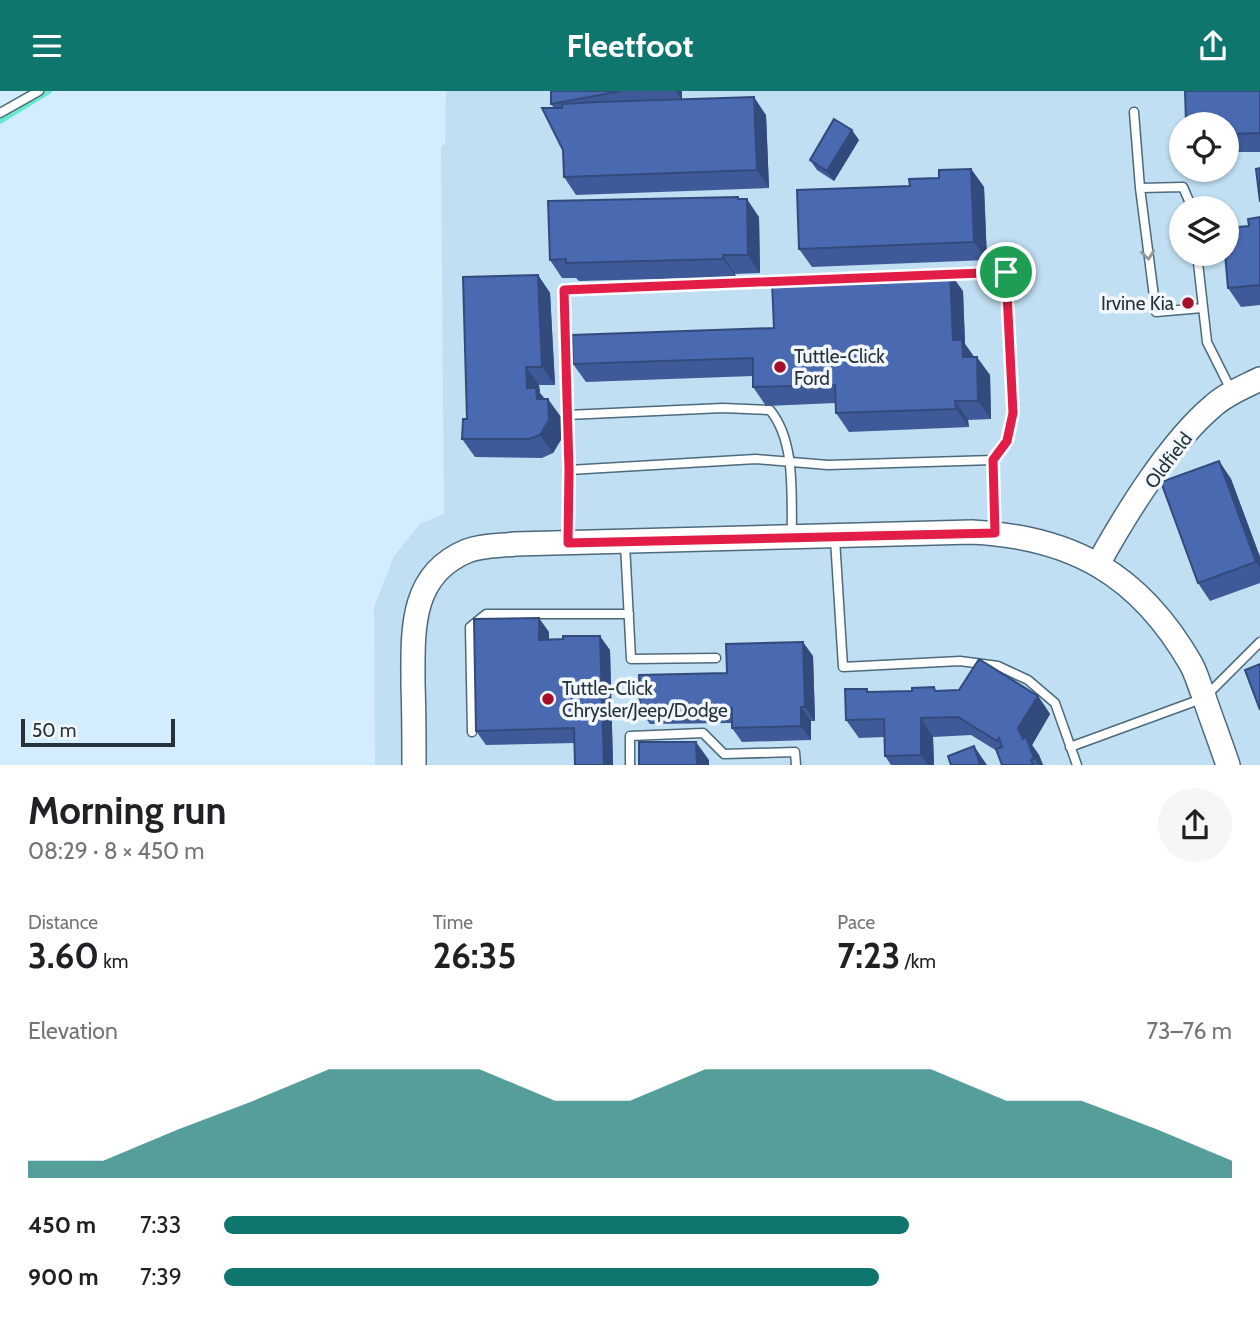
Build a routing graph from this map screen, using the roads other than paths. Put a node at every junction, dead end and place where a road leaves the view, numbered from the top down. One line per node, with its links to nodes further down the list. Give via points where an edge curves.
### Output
1 (39, 91): 2 (lane)
2 (0, 113)
3 (1134, 113): 4 (lane)
4 (1140, 188): 5 (lane, via 1183,187); 9 (lane, one-way to 9, via 1156,312)
5 (1187, 196)
6 (1198, 266): 9 (lane)
7 (936, 275): 13 (lane, via 1006,272 1013,413 1007,441)
8 (853, 278): 12 (lane, via 564,290)
9 (1202, 307): 11 (lane, via 1208,342)
10 (1260, 379): 11 (street, Oldfield)
11 (1232, 393): 21 (street, Oldfield, via 1175,446)
12 (567, 415): 14 (lane, via 770,410 780,421); 15 (lane)
13 (993, 460): 14 (lane); 16 (lane)
14 (790, 462): 15 (lane, via 756,459); 18 (lane)
15 (569, 470): 20 (lane)
16 (995, 533): 17 (street); 21 (street, via 1058,546)
17 (835, 536): 18 (street); 27 (lane, via 843,667 960,660 998,666 1028,680 1055,703)
18 (792, 537): 19 (street)
19 (625, 541): 20 (street); 22 (lane)
20 (568, 543): 28 (street, via 468,551 428,583 414,624)
21 (1098, 564): 25 (street, via 1129,585 1160,619 1192,666)
22 (629, 614): 24 (lane, via 631,659); 26 (lane, via 486,614 470,627)
23 (1260, 642): 25 (lane)
24 (716, 659)
25 (1204, 698): 27 (lane); 32 (street)
26 (472, 732)
27 (1070, 747): 31 (lane)
28 (414, 765)
29 (630, 765): 30 (lane, via 630,736 703,733 724,754 795,753)
30 (796, 765)
31 (1077, 765)
32 (1228, 765)

